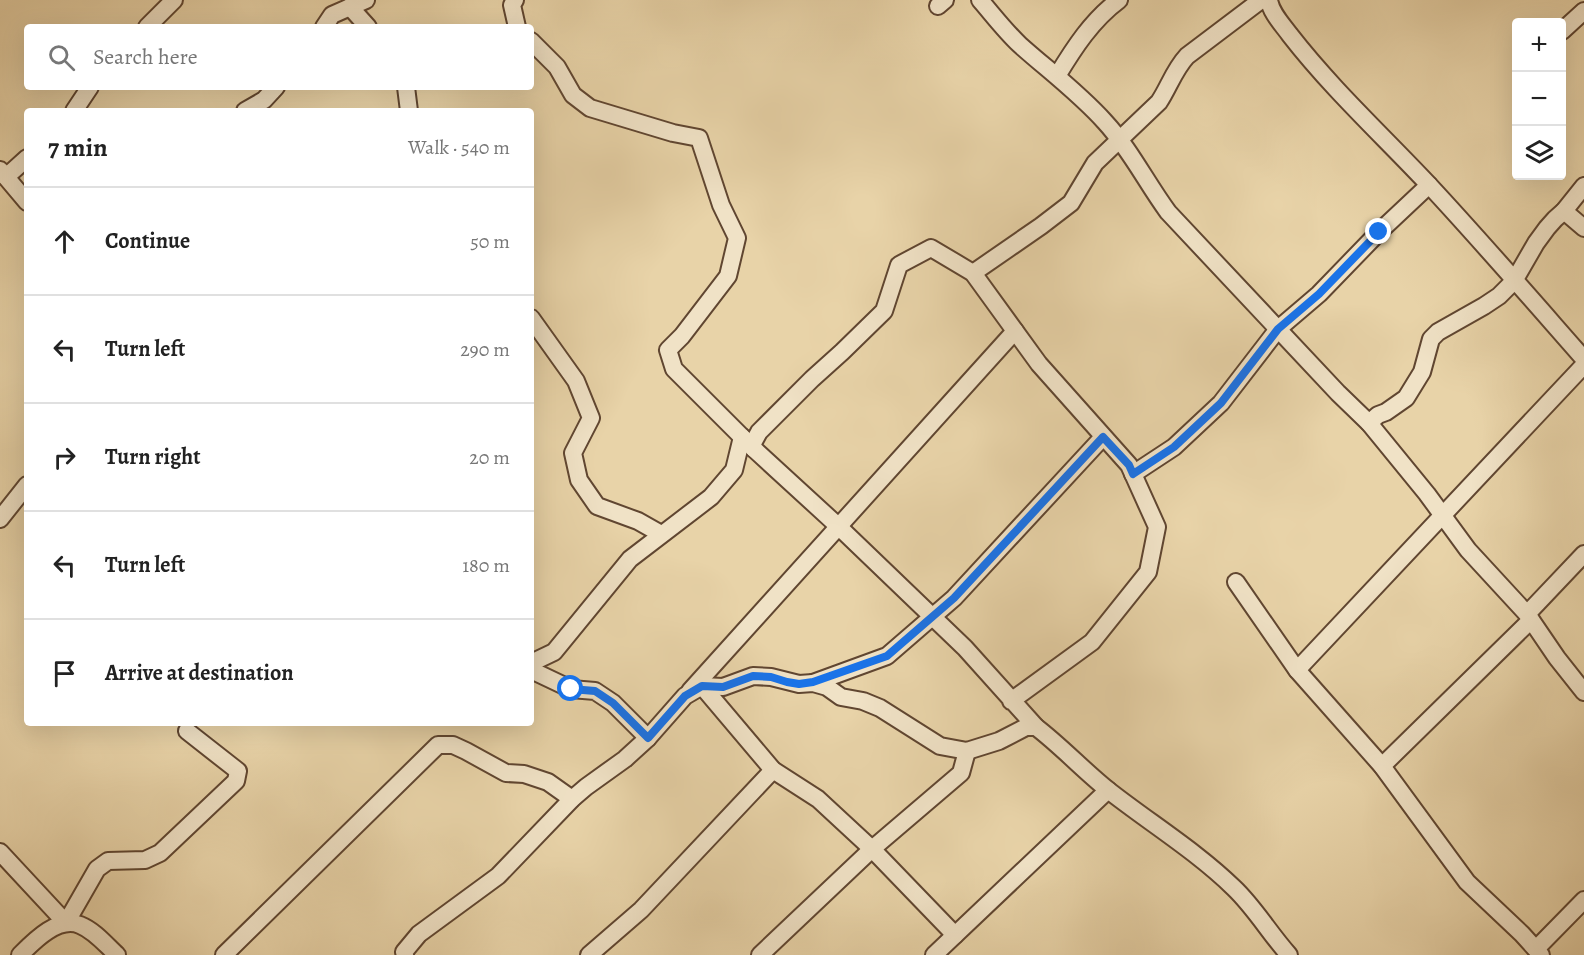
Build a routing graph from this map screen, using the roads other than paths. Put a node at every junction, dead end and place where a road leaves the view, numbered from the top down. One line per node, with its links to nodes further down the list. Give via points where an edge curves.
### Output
1 (174, 0): 10 (street)
2 (366, 0): 8 (street)
3 (515, 0): 13 (street, via 512,5)
4 (980, 0): 16 (street, via 1018,43)
5 (1119, 0): 16 (street, via 1094,23)
6 (1261, 0): 23 (street, via 1187,56 1159,102)
7 (1269, 0): 26 (street, via 1275,16 1305,54)
8 (350, 7): 11 (street, via 332,15); 12 (street)
9 (1584, 11): 14 (street)
10 (150, 24)
11 (326, 24)
12 (365, 24)
13 (516, 24)
14 (1566, 28)
15 (534, 43): 40 (street, via 557,67 573,95 590,108 699,138 721,205 737,238 728,276 668,350 674,369)
16 (1057, 76): 23 (street)
17 (88, 90): 20 (street)
18 (273, 90): 21 (street)
19 (406, 90): 22 (street)
20 (76, 108)
21 (254, 108)
22 (409, 108)
23 (1120, 139): 31 (street, via 1095,164 1071,203); 34 (street, via 1168,212)
24 (24, 160): 25 (street)
25 (3, 174): 28 (street)
26 (1429, 185): 32 (street); 34 (street)
27 (1584, 186): 29 (street)
28 (24, 198)
29 (1564, 211): 30 (street); 32 (street, via 1542,236)
30 (1584, 228)
31 (973, 273): 35 (street); 40 (street, via 931,248 899,265 884,311 759,432 753,443)
32 (1514, 281): 36 (street); 38 (street, via 1499,296 1438,332 1431,339 1422,372 1406,398)
33 (534, 322): 46 (street, via 576,381 591,418 573,453 579,480 597,506)
34 (1278, 329): 38 (street); 41 (street, via 1221,403 1174,447)
35 (1015, 331): 39 (street); 45 (street)
36 (1584, 359)
37 (1584, 365): 43 (street)
38 (1369, 423): 43 (street)
39 (1103, 437): 41 (street); 49 (street)
40 (748, 443): 45 (street); 46 (street, via 734,470 711,497)
41 (1133, 474): 58 (street, via 1157,527 1148,572 1092,642)
42 (24, 489): 44 (street)
43 (1443, 516): 50 (street, via 1468,550); 53 (street)
44 (0, 519)
45 (838, 526): 49 (street); 57 (street)
46 (661, 534): 51 (street, via 630,559 554,652)
47 (1584, 554): 50 (street)
48 (1236, 582): 53 (street)
49 (932, 617): 54 (street, via 887,656); 58 (street)
50 (1529, 617): 56 (street); 63 (street)
51 (534, 662)
52 (534, 670): 61 (street, via 571,689 595,691)
53 (1297, 670): 63 (street)
54 (813, 682): 55 (street, via 799,684 753,676 723,687); 62 (street, via 841,697 863,700 880,708 940,746)
55 (702, 686): 57 (street); 64 (street)
56 (1584, 692)
57 (685, 696): 61 (street)
58 (1011, 701): 59 (street)
59 (1036, 727): 62 (street); 65 (street)
60 (187, 731): 70 (street, via 238,771 236,781 160,853 145,860 108,861 97,869)
61 (648, 738): 66 (street)
62 (967, 752): 67 (street, via 961,773)
63 (1382, 766): 73 (street, via 1467,882)
64 (773, 770): 67 (street, via 818,799); 78 (street, via 641,910)
65 (1108, 790): 71 (street); 72 (street, via 1236,889)
66 (572, 799): 74 (street, via 498,876 419,934); 77 (street, via 548,782 506,773 453,745 438,745)
67 (872, 849): 71 (street); 79 (street)
68 (0, 852): 70 (street)
69 (1584, 900): 73 (street)
70 (66, 923): 75 (street, via 47,930); 76 (street, via 79,924)
71 (955, 935): 80 (street)
72 (1276, 941): 81 (street); 82 (street)
73 (1538, 952)
74 (403, 954)
75 (20, 955)
76 (117, 955)
77 (224, 955)
78 (589, 955)
79 (760, 955)
80 (934, 955)
81 (1289, 955)
82 (1295, 955)

